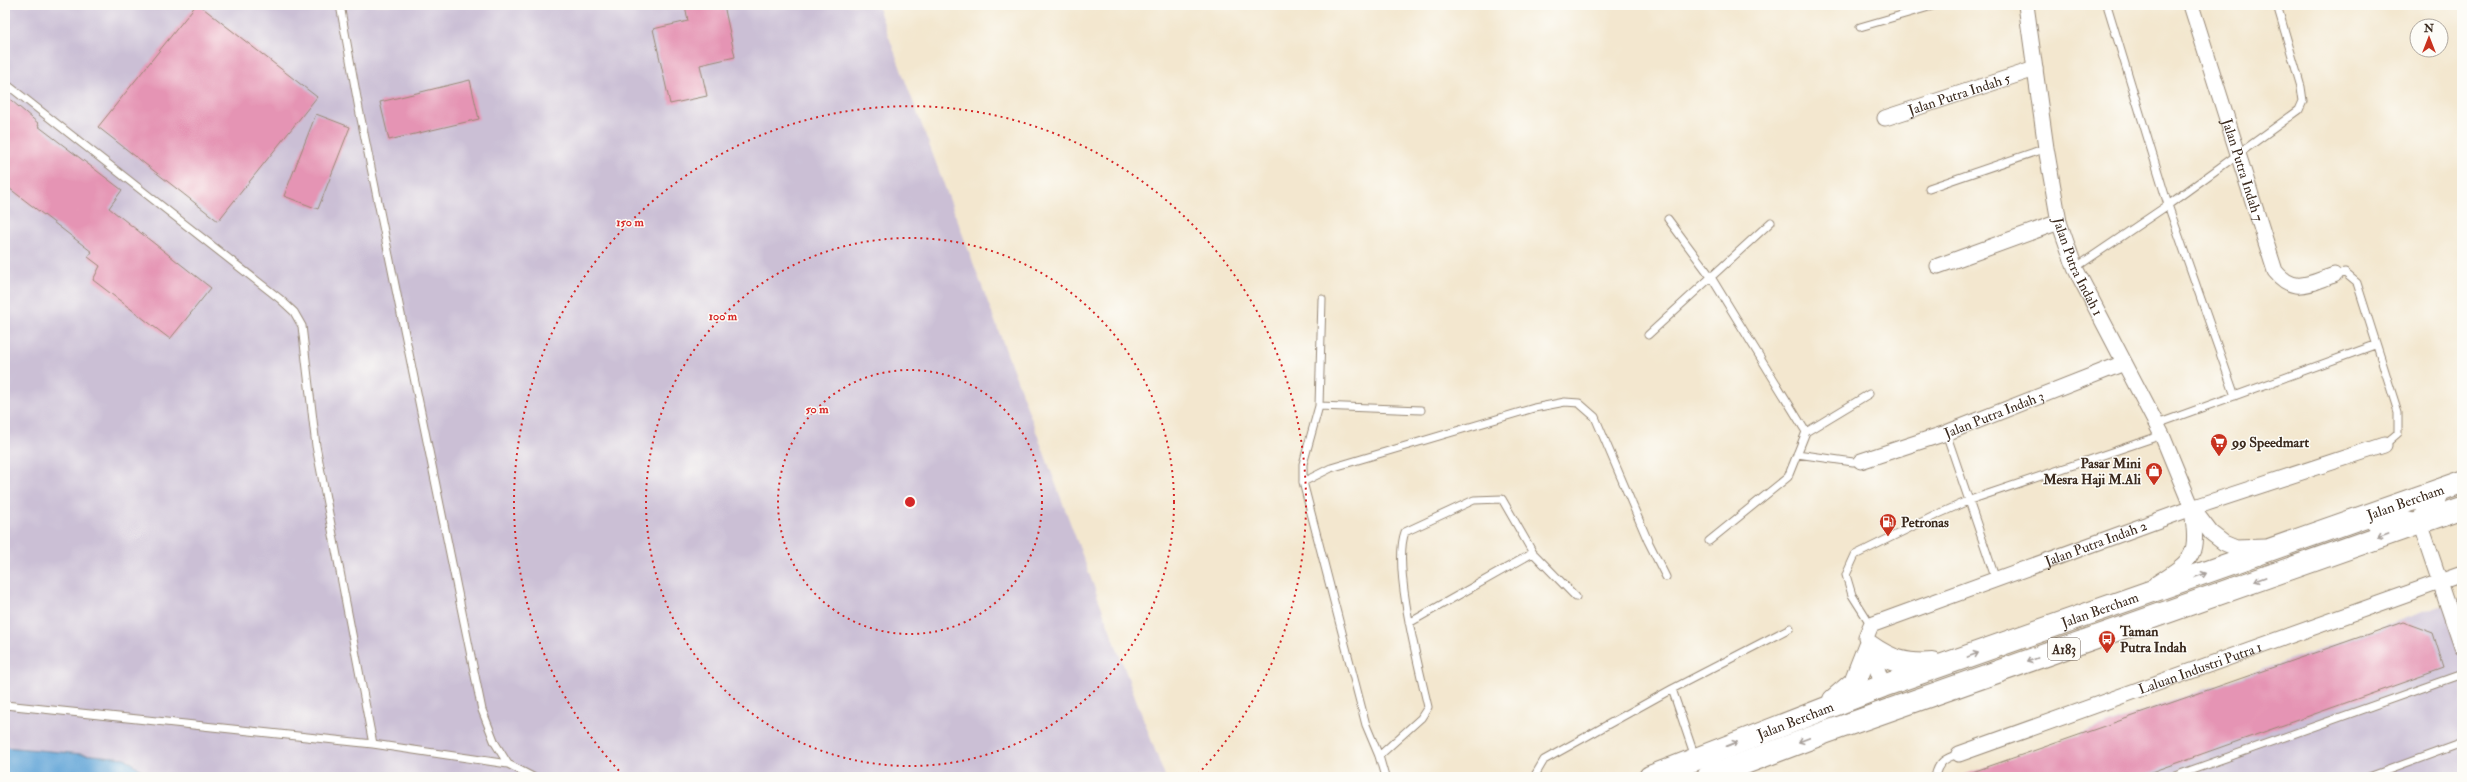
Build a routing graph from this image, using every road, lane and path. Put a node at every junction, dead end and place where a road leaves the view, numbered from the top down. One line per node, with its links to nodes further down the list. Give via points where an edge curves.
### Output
1 (340, 5): 68 (lane, via 360,117 482,710 494,743)
2 (1936, 5): 7 (lane)
3 (2026, 5): 8 (street, Jalan Putra Indah 1)
4 (2107, 5): 14 (lane)
5 (2191, 5): 12 (street, Jalan Putra Indah 7)
6 (2277, 5): 12 (lane, via 2303,101 2299,110)
7 (1860, 27)
8 (2034, 69): 10 (street, Jalan Putra Indah 5); 11 (street, Jalan Putra Indah 1)
9 (5, 83): 65 (lane, via 280,299 300,321 316,446)
10 (1884, 118)
11 (2046, 148): 13 (lane); 17 (street, Jalan Putra Indah 1)
12 (2238, 155): 14 (lane); 20 (street, Jalan Putra Indah 7, via 2275,271 2283,280 2293,285 2303,285)
13 (1929, 188)
14 (2168, 205): 19 (lane); 27 (lane)
15 (1668, 219): 21 (lane)
16 (1771, 222): 21 (lane)
17 (2059, 222): 18 (street); 19 (street, Jalan Putra Indah 1)
18 (1938, 266)
19 (2075, 268): 25 (street, Jalan Putra Indah 1)
20 (2334, 275): 24 (lane, via 2345,273 2357,283)
21 (1711, 277): 23 (lane); 31 (lane)
22 (1322, 299): 28 (lane)
23 (1648, 335)
24 (2375, 345): 27 (lane); 33 (lane, via 2398,412 2398,433)
25 (2124, 362): 30 (street, Jalan Putra Indah 1); 32 (street, Jalan Putra Indah 3)
26 (1869, 394): 31 (lane)
27 (2235, 396): 30 (lane)
28 (1319, 406): 29 (lane); 36 (lane, via 1303,464)
29 (1421, 410)
30 (2160, 430): 39 (lane); 40 (street, Jalan Putra Indah 1)
31 (1806, 432): 34 (lane)
32 (1946, 433): 35 (street, Jalan Putra Indah 3); 39 (lane)
33 (2384, 445): 40 (street, Jalan Putra Indah 2)
34 (1797, 454): 35 (lane); 43 (lane, via 1788,477)
35 (1861, 461)
36 (1303, 482): 47 (lane, via 1331,468 1534,408 1579,402 1595,417); 67 (lane, via 1366,725)
37 (2462, 482): 44 (main road, Jalan Bercham / A183)
38 (2462, 489): 42 (street, via 2434,499 2423,508)
39 (1970, 500): 48 (lane); 54 (lane, via 1855,555 1846,574 1852,595)
40 (2192, 508): 44 (street, Jalan Putra Indah 1, via 2211,533 2224,543 2236,548); 48 (street, Jalan Putra Indah 2); 51 (street, Jalan Putra Indah 1, via 2196,538 2192,556 2178,570)
41 (2462, 508): 42 (main road, Jalan Bercham / A183)
42 (2420, 522): 44 (street, Jalan Putra Indah 1, via 2398,517 2297,550); 49 (street); 59 (main road, Jalan Bercham / A183, one-way to 59)
43 (1709, 541)
44 (2280, 547): 51 (main road, Jalan Bercham / A183, one-way to 44)
45 (1533, 553): 50 (lane); 52 (lane); 52 (lane, via 1502,500 1474,500 1405,532 1400,545)
46 (2462, 574): 49 (street, Laluan Industri Putra 1)
47 (1666, 577)
48 (1996, 580): 54 (street, Jalan Putra Indah 2)
49 (2441, 582): 55 (street); 66 (street, Laluan Industri Putra 1)
50 (1576, 597)
51 (2129, 600): 56 (main road, Jalan Bercham / A183, one-way to 51)
52 (1409, 623): 67 (lane, via 1428,707 1421,718)
53 (1790, 628): 60 (lane)
54 (1870, 635): 56 (main road, via 1882,656 1911,666); 58 (street); 62 (main road, via 1855,682 1842,695)
55 (2462, 647)
56 (1950, 663): 58 (main road, Jalan Bercham / A183)
57 (2462, 674): 76 (lane)
58 (1883, 686): 59 (main road, via 1915,692); 62 (main road, Jalan Bercham / A183); 63 (main road, via 1867,706)
59 (1960, 686): 63 (main road, Jalan Bercham / A183)
60 (1672, 689): 69 (lane); 72 (lane, via 1544,760)
61 (5, 705): 65 (lane)
62 (1816, 711): 69 (main road, Jalan Bercham / A183, one-way to 62)
63 (1824, 732): 74 (main road, Jalan Bercham / A183, one-way to 74)
64 (2462, 743): 77 (lane)
65 (373, 744): 68 (lane)
66 (1959, 754): 75 (lane, via 1946,758 1937,766)
67 (1379, 756): 71 (lane)
68 (508, 764): 70 (lane)
69 (1684, 765): 73 (main road, Jalan Bercham / A183)
70 (533, 777)
71 (1384, 777)
72 (1534, 777)
73 (1650, 777)
74 (1708, 777)
75 (1935, 777)
76 (2172, 777)
77 (2369, 777)

